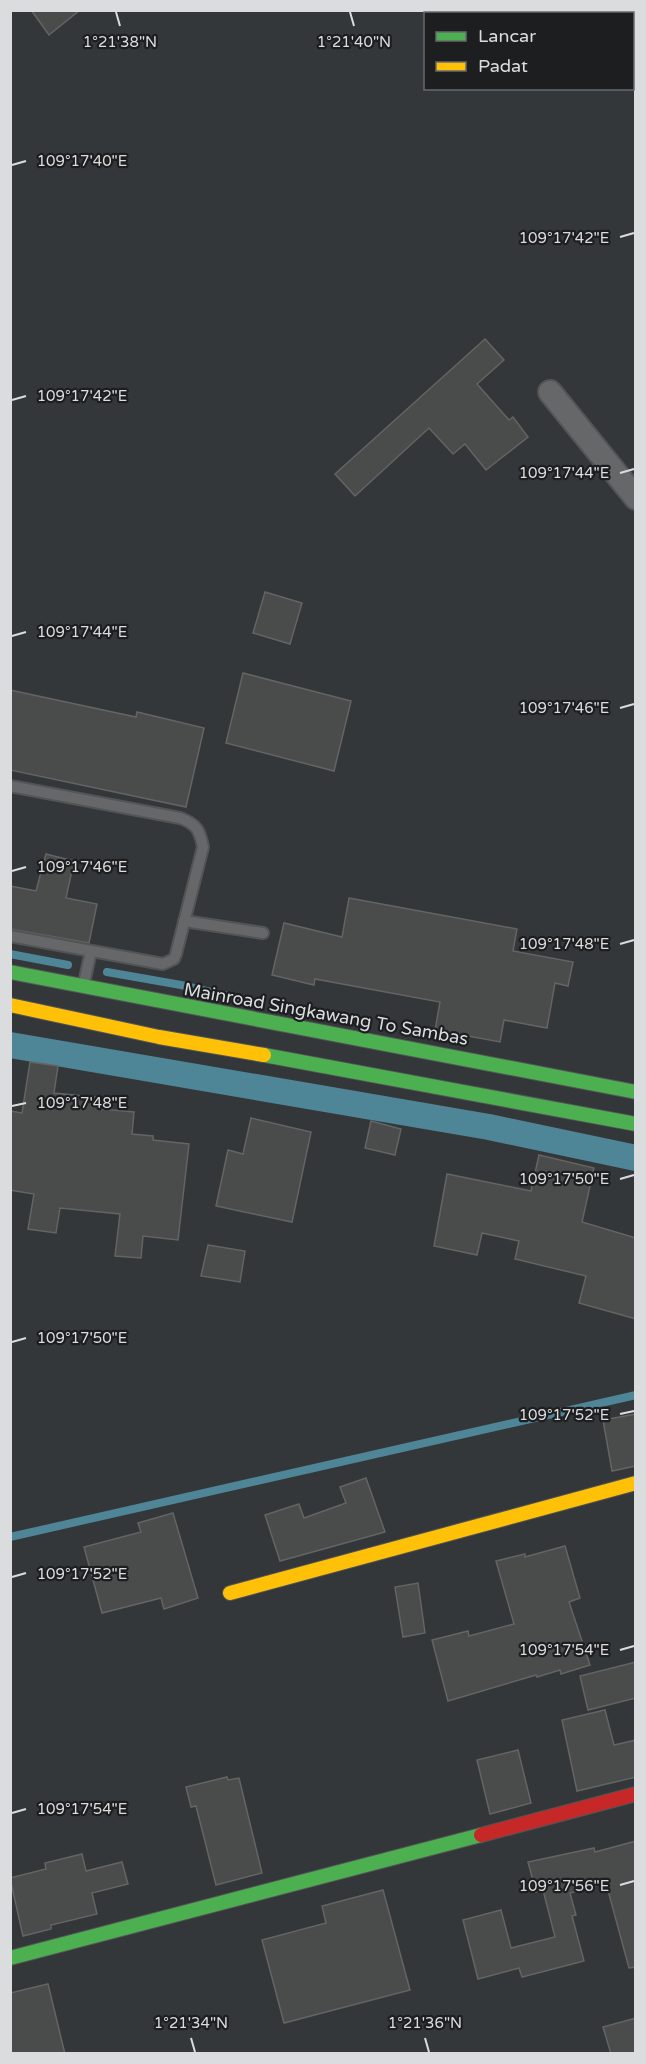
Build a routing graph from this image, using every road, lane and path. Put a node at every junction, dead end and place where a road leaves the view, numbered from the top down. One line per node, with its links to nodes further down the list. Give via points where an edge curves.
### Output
1 (549, 392): 2 (street)
2 (636, 498)
3 (10, 786): 4 (lane, via 191,822 200,831 203,847)
4 (184, 921): 5 (lane); 7 (lane, via 176,954 170,962)
5 (263, 933)
6 (10, 936): 7 (lane)
7 (91, 951): 9 (lane)
8 (10, 972): 9 (main road, Mainroad Singkawang To Sambas)
9 (84, 987): 11 (main road, Mainroad Singkawang To Sambas)
10 (10, 1005): 11 (main road, Mainroad Singkawang To Sambas)
11 (164, 1020): 12 (main road, Mainroad Singkawang To Sambas); 13 (main road, Mainroad Singkawang To Sambas, via 373,1072)
12 (636, 1092)
13 (636, 1124)
14 (636, 1483): 15 (main road)
15 (230, 1593)
16 (636, 1794): 17 (main road)
17 (10, 1958)

